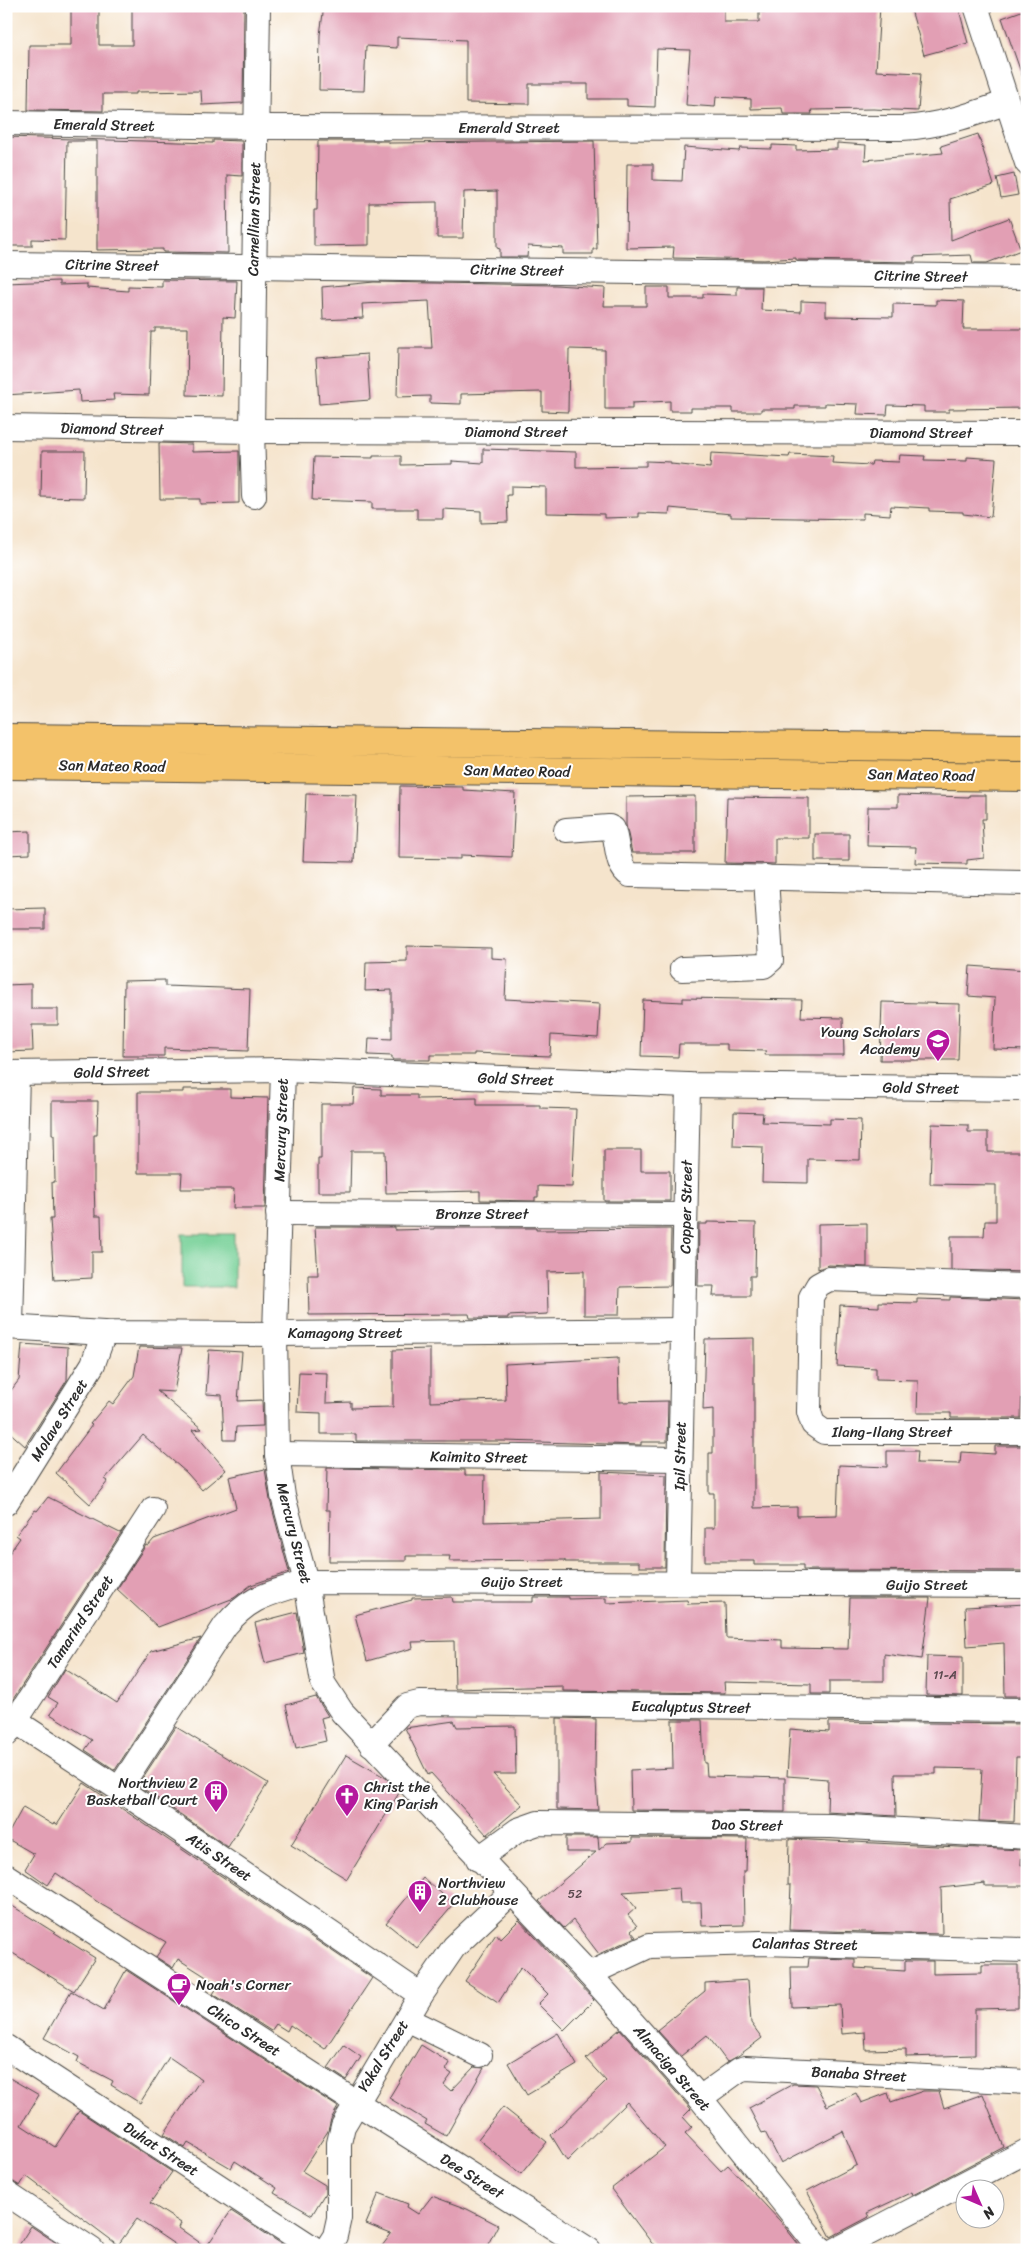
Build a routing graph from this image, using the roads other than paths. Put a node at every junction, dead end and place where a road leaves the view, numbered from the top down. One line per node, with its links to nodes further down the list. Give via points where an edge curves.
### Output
1 (258, 6): 5 (street, Carnellian Street)
2 (976, 6): 3 (street)
3 (1007, 102): 5 (street, Emerald Street, via 950,122 902,128); 6 (street)
4 (6, 123): 5 (street, Emerald Street)
5 (255, 128): 8 (street, Carnellian Street)
6 (1027, 163)
7 (6, 264): 8 (street, Citrine Street)
8 (254, 266): 9 (street, Citrine Street); 11 (street, Carnellian Street)
9 (1027, 277)
10 (6, 427): 11 (street, Diamond Street)
11 (252, 431): 12 (street, Diamond Street); 13 (street, Carnellian Street)
12 (1027, 433)
13 (254, 496)
14 (6, 738): 15 (main road, San Mateo Road)
15 (1027, 748)
16 (6, 765): 17 (main road, San Mateo Road)
17 (1027, 777)
18 (566, 830): 19 (street, via 613,828 621,866 630,875)
19 (766, 878): 20 (street); 21 (street, via 771,960 764,966)
20 (1027, 883)
21 (682, 969)
22 (283, 1070): 23 (street, Gold Street); 24 (street, Gold Street); 27 (street, Mercury Street)
23 (12, 1073): 26 (street)
24 (688, 1085): 25 (street, Gold Street); 28 (street, Copper Street)
25 (1027, 1089)
26 (10, 1200): 30 (street)
27 (278, 1213): 28 (street, Bronze Street); 33 (street, Mercury Street)
28 (686, 1215): 31 (street, Copper Street)
29 (1027, 1286): 34 (street, Ilang-Ilang Street, via 829,1279 818,1285 811,1297 809,1412 813,1424 824,1432)
30 (9, 1327): 32 (street, Kamagong Street)
31 (683, 1330): 33 (street, Kamagong Street); 36 (street, Ipil Street)
32 (104, 1333): 33 (street, Kamagong Street); 37 (street, Molave Street, via 93,1364)
33 (275, 1334): 35 (street, Mercury Street)
34 (1027, 1432)
35 (277, 1454): 36 (street, Kaimito Street); 40 (street, Mercury Street, via 282,1496)
36 (680, 1458): 41 (street, Ipil Street)
37 (16, 1469): 38 (street, Molave Street)
38 (6, 1503)
39 (153, 1509): 44 (street, Tamarind Street)
40 (306, 1582): 41 (street, Guijo Street); 45 (street, Mercury Street, via 323,1683 342,1712); 46 (street, Guijo Street, via 254,1599 238,1610)
41 (678, 1582): 42 (street, Guijo Street)
42 (1027, 1585)
43 (1027, 1710): 45 (street, Eucalyptus Street, via 419,1703 407,1706)
44 (10, 1728): 46 (street, Atis Street)
45 (371, 1744): 48 (street, Mercury Street)
46 (119, 1789): 53 (street, Atis Street)
47 (1027, 1837): 48 (street, Dao Street, via 831,1826 538,1823 518,1830)
48 (478, 1859): 50 (street, Mercury Street)
49 (6, 1876): 59 (street, Chico Street)
50 (511, 1894): 52 (street, Almaciga Street); 53 (street, Yakal Street, via 454,1947)
51 (1027, 1950): 52 (street, Calantas Street, via 761,1943 650,1946)
52 (589, 1974): 58 (street, Almaciga Street)
53 (421, 1995): 54 (street, Yakal Street)
54 (407, 2019): 56 (street); 59 (street, Yakal Street)
55 (6, 2047): 63 (street, Duhat Street)
56 (480, 2055)
57 (1027, 2082): 58 (street, Banaba Street, via 745,2068)
58 (700, 2098): 66 (street, Almaciga Street)
59 (355, 2102): 64 (street, Yakal Street, via 339,2143 339,2218 335,2236); 65 (street, Dee Street)
60 (1027, 2151): 67 (street)
61 (6, 2193): 62 (street)
62 (92, 2250)
63 (316, 2250)
64 (326, 2250)
65 (589, 2250)
66 (823, 2250)
67 (836, 2250)

